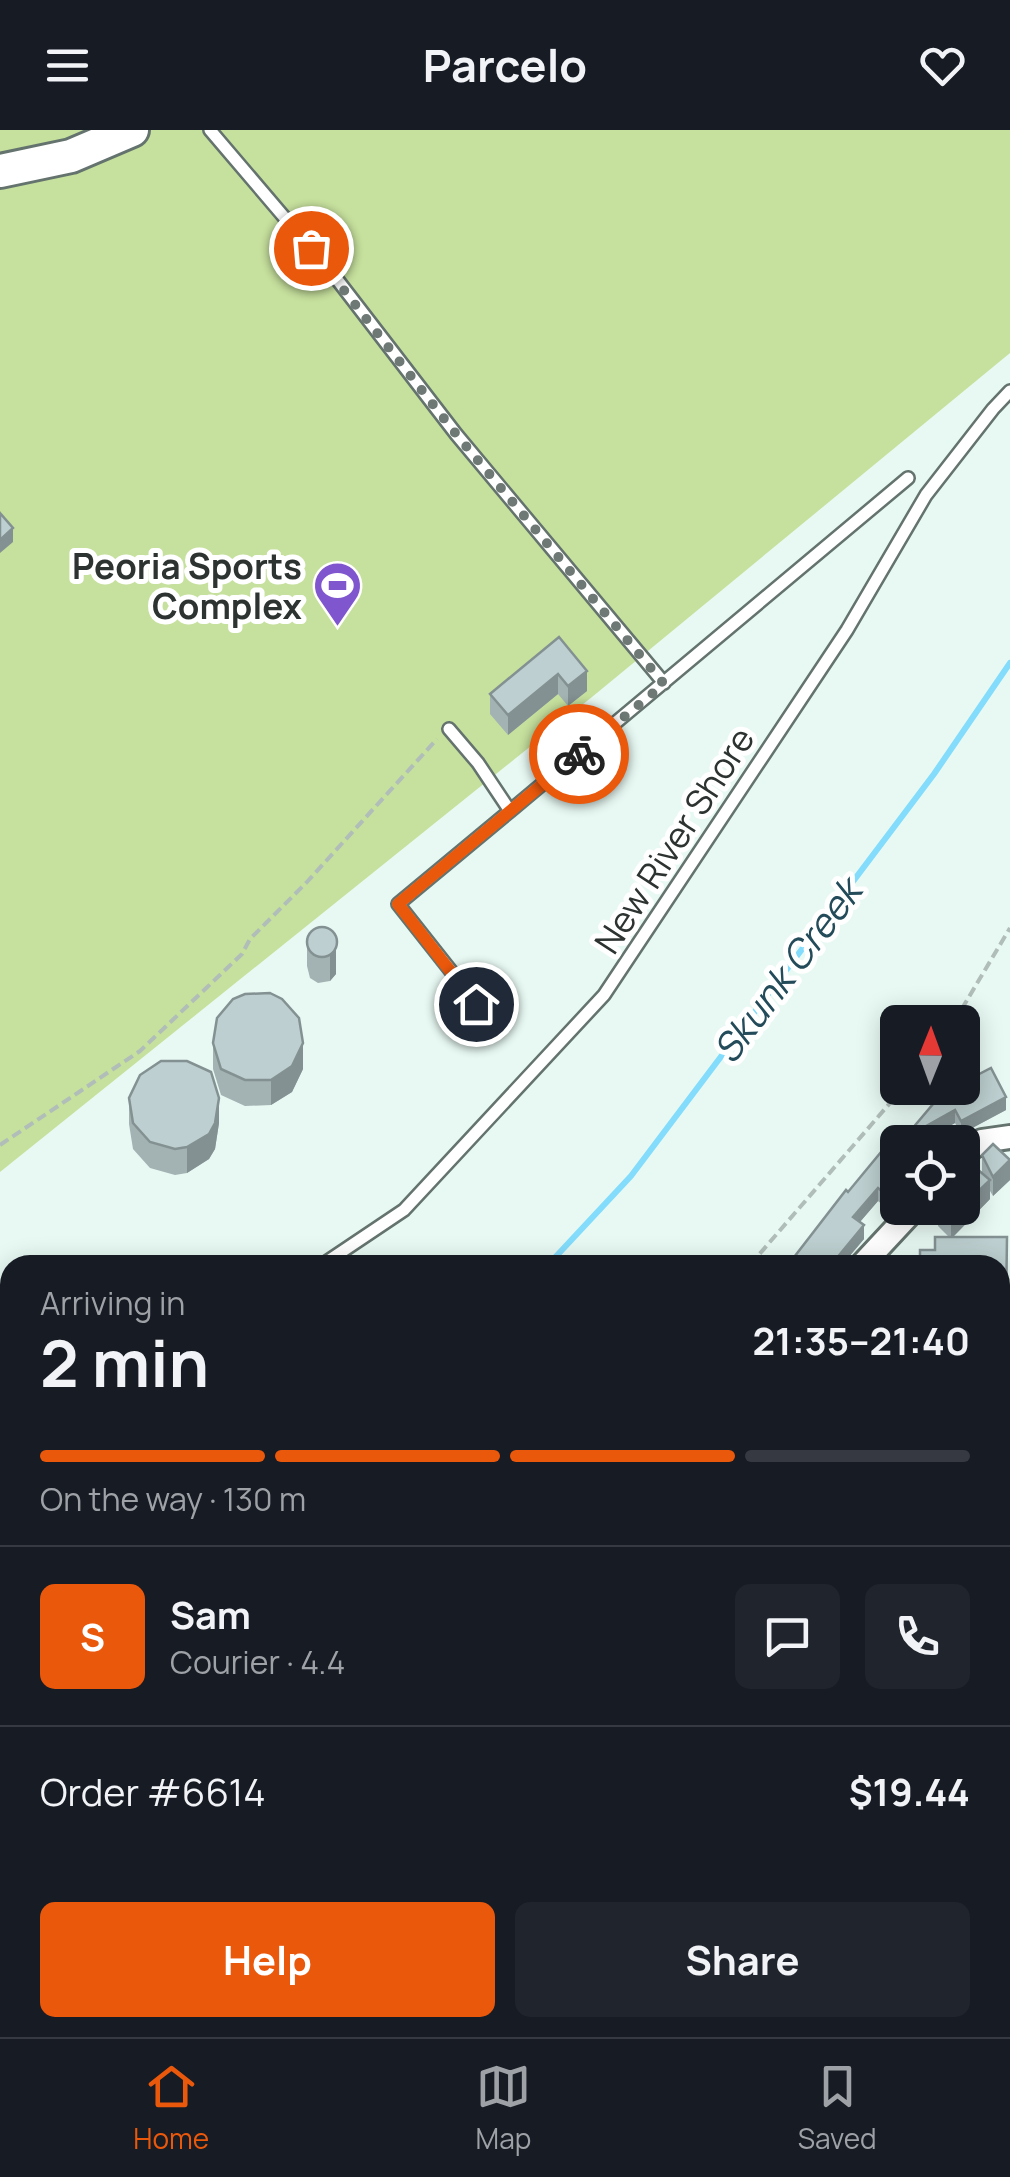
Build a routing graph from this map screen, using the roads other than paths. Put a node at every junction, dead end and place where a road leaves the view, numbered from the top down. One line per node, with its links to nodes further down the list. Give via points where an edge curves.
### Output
1 (132, 130): 3 (street, via 71,156)
2 (210, 130): 6 (lane)
3 (0, 171)
4 (1010, 391): 13 (lane, New River Shore, via 926,495 847,630 604,996 404,1210)
5 (908, 478): 6 (lane)
6 (664, 684): 8 (lane)
7 (450, 728): 8 (lane)
8 (510, 811): 9 (lane, via 398,904)
9 (476, 1004)
10 (1010, 1137): 11 (street)
11 (980, 1141)
12 (901, 1225): 14 (street)
13 (337, 1255)
14 (877, 1255)

